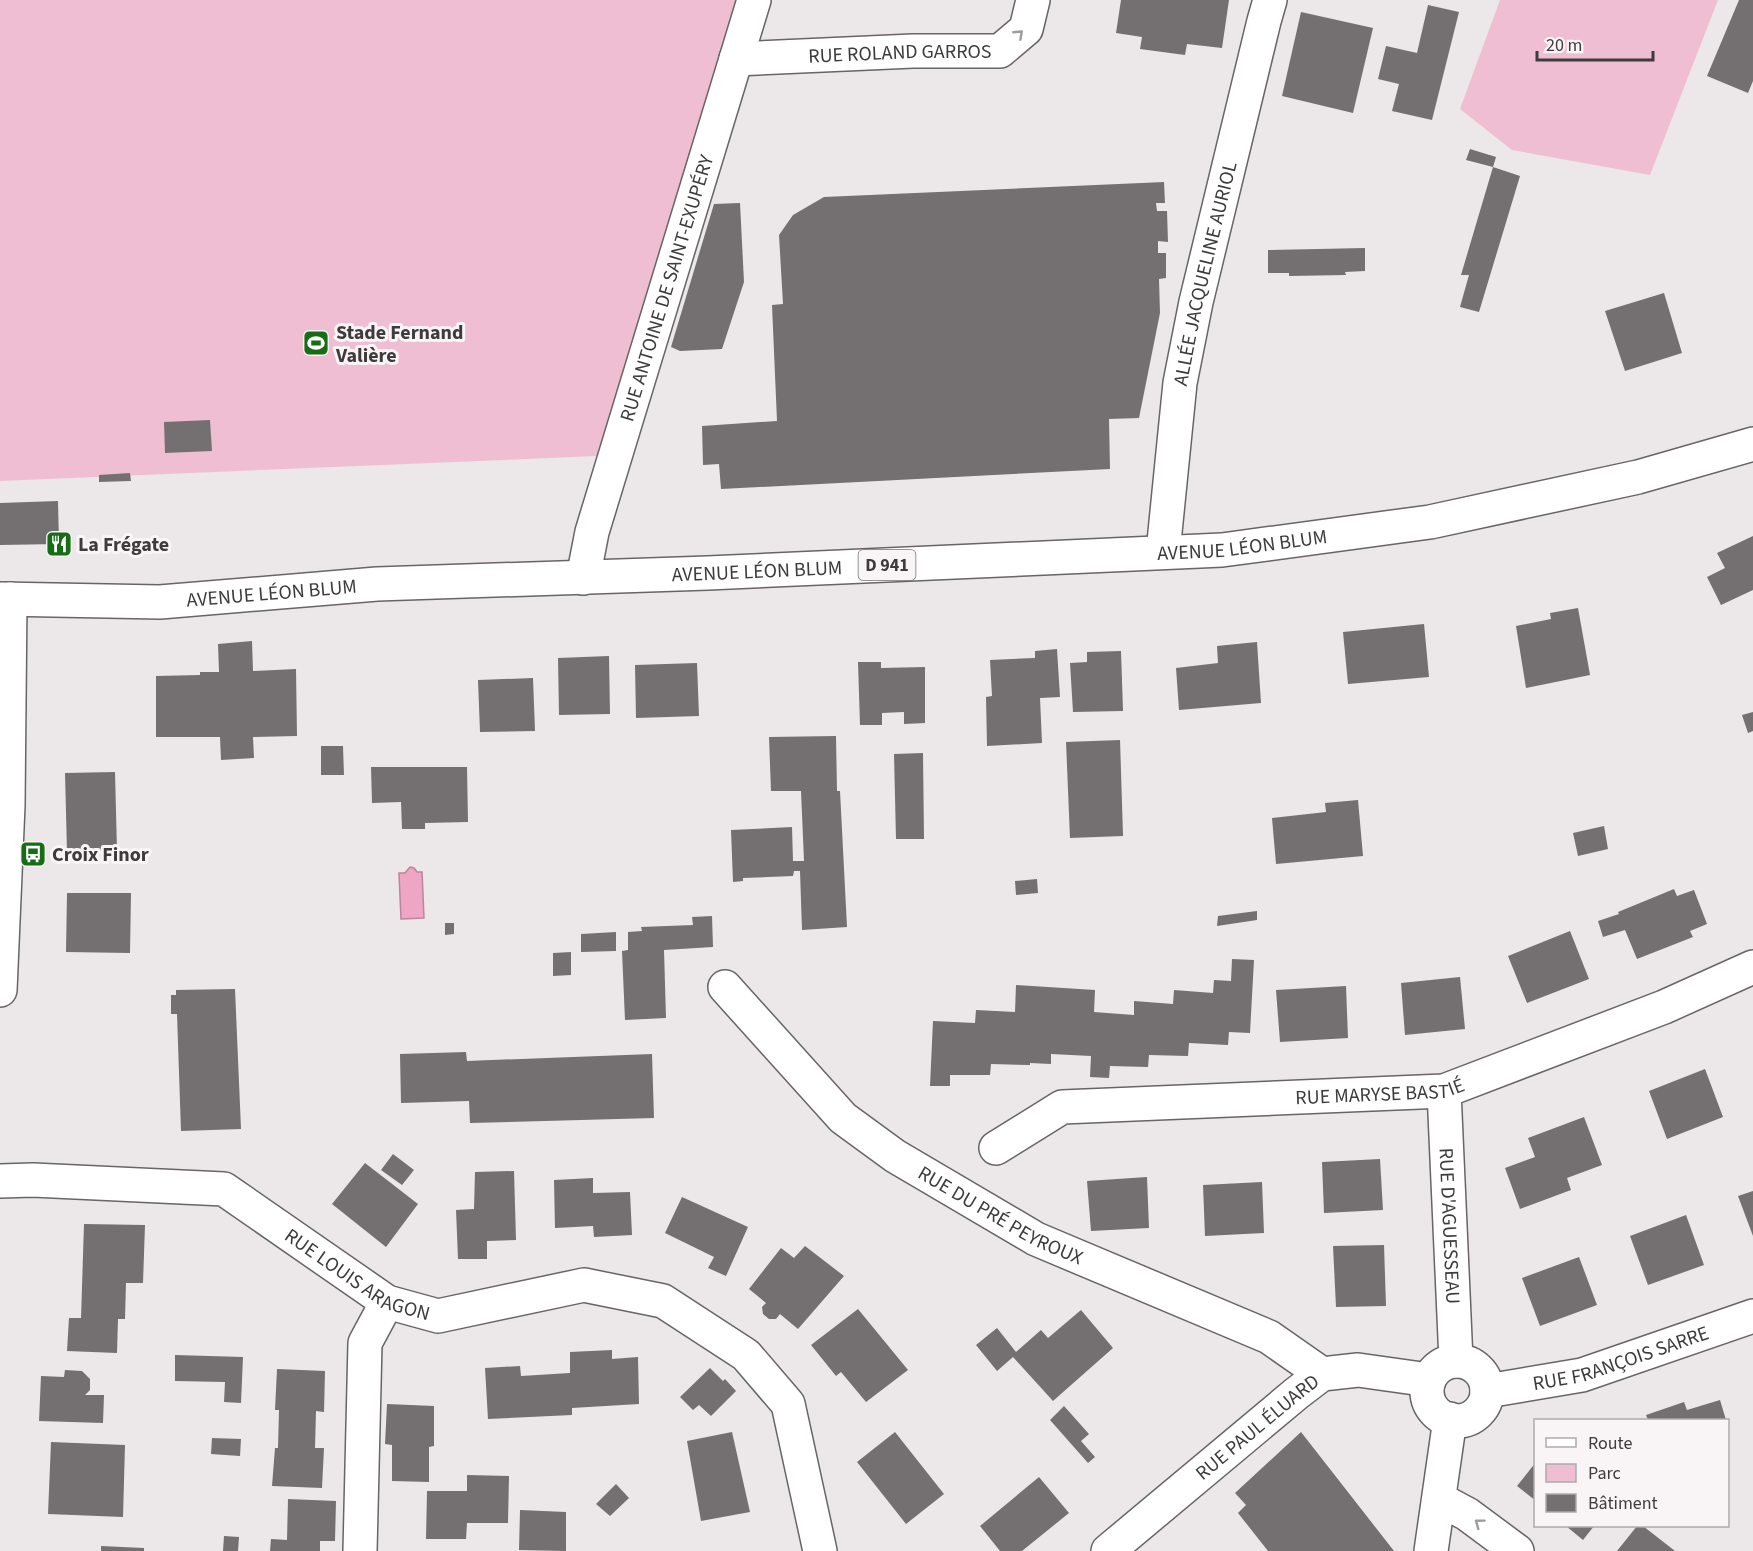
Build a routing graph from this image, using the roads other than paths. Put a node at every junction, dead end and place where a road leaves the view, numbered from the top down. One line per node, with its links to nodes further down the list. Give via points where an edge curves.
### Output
1 (753, 0): 4 (street, RUE ANTOINE DE SAINT-EXUPÉRY)
2 (1033, 0): 4 (street, RUE ROLAND GARROS, one-way to 2, via 1000,51 1026,29)
3 (1270, 0): 6 (street, ALLÉE JACQUELINE AURIOL, via 1189,336 1180,383)
4 (736, 59): 7 (street, RUE ANTOINE DE SAINT-EXUPÉRY, via 595,521)
5 (1753, 444): 6 (street, AVENUE LÉON BLUM / D 941, via 1638,477 1430,522 1221,550)
6 (1162, 552): 7 (street, AVENUE LÉON BLUM / D 941)
7 (583, 578): 8 (street, AVENUE LÉON BLUM / D 941, via 377,584 160,602)
8 (5, 599): 11 (street, via 8,805)
9 (1753, 967): 12 (street, RUE MARYSE BASTIÉ, via 1664,1007)
10 (725, 987): 18 (street, RUE DU PRÉ PEYROUX, via 843,1118 895,1156 1036,1239 1269,1337)
11 (0, 990)
12 (1444, 1091): 13 (street, RUE MARYSE BASTIÉ, via 1062,1107); 17 (street, RUE D'AGUESSEAU)
13 (996, 1148)
14 (0, 1181): 15 (street, RUE LOUIS ARAGON, via 224,1189)
15 (387, 1302): 23 (street, via 365,1343); 24 (street, RUE LOUIS ARAGON, via 438,1316 584,1285 663,1301 746,1355 788,1404)
16 (1753, 1316): 20 (street, RUE FRANÇOIS SARRE, via 1582,1375)
17 (1456, 1361): 19 (street, via 1440,1367); 20 (street, via 1474,1366 1486,1381)
18 (1322, 1374): 19 (street, RUE PAUL ÉLUARD, via 1358,1370); 25 (street, RUE PAUL ÉLUARD)
19 (1429, 1380): 21 (street, via 1434,1409)
20 (1487, 1390): 21 (street, via 1486,1400 1476,1414)
21 (1450, 1419): 22 (street)
22 (1439, 1499): 26 (street); 27 (street, one-way to 22, via 1467,1514)
23 (360, 1551)
24 (820, 1551)
25 (1108, 1551)
26 (1431, 1551)
27 (1517, 1551)

